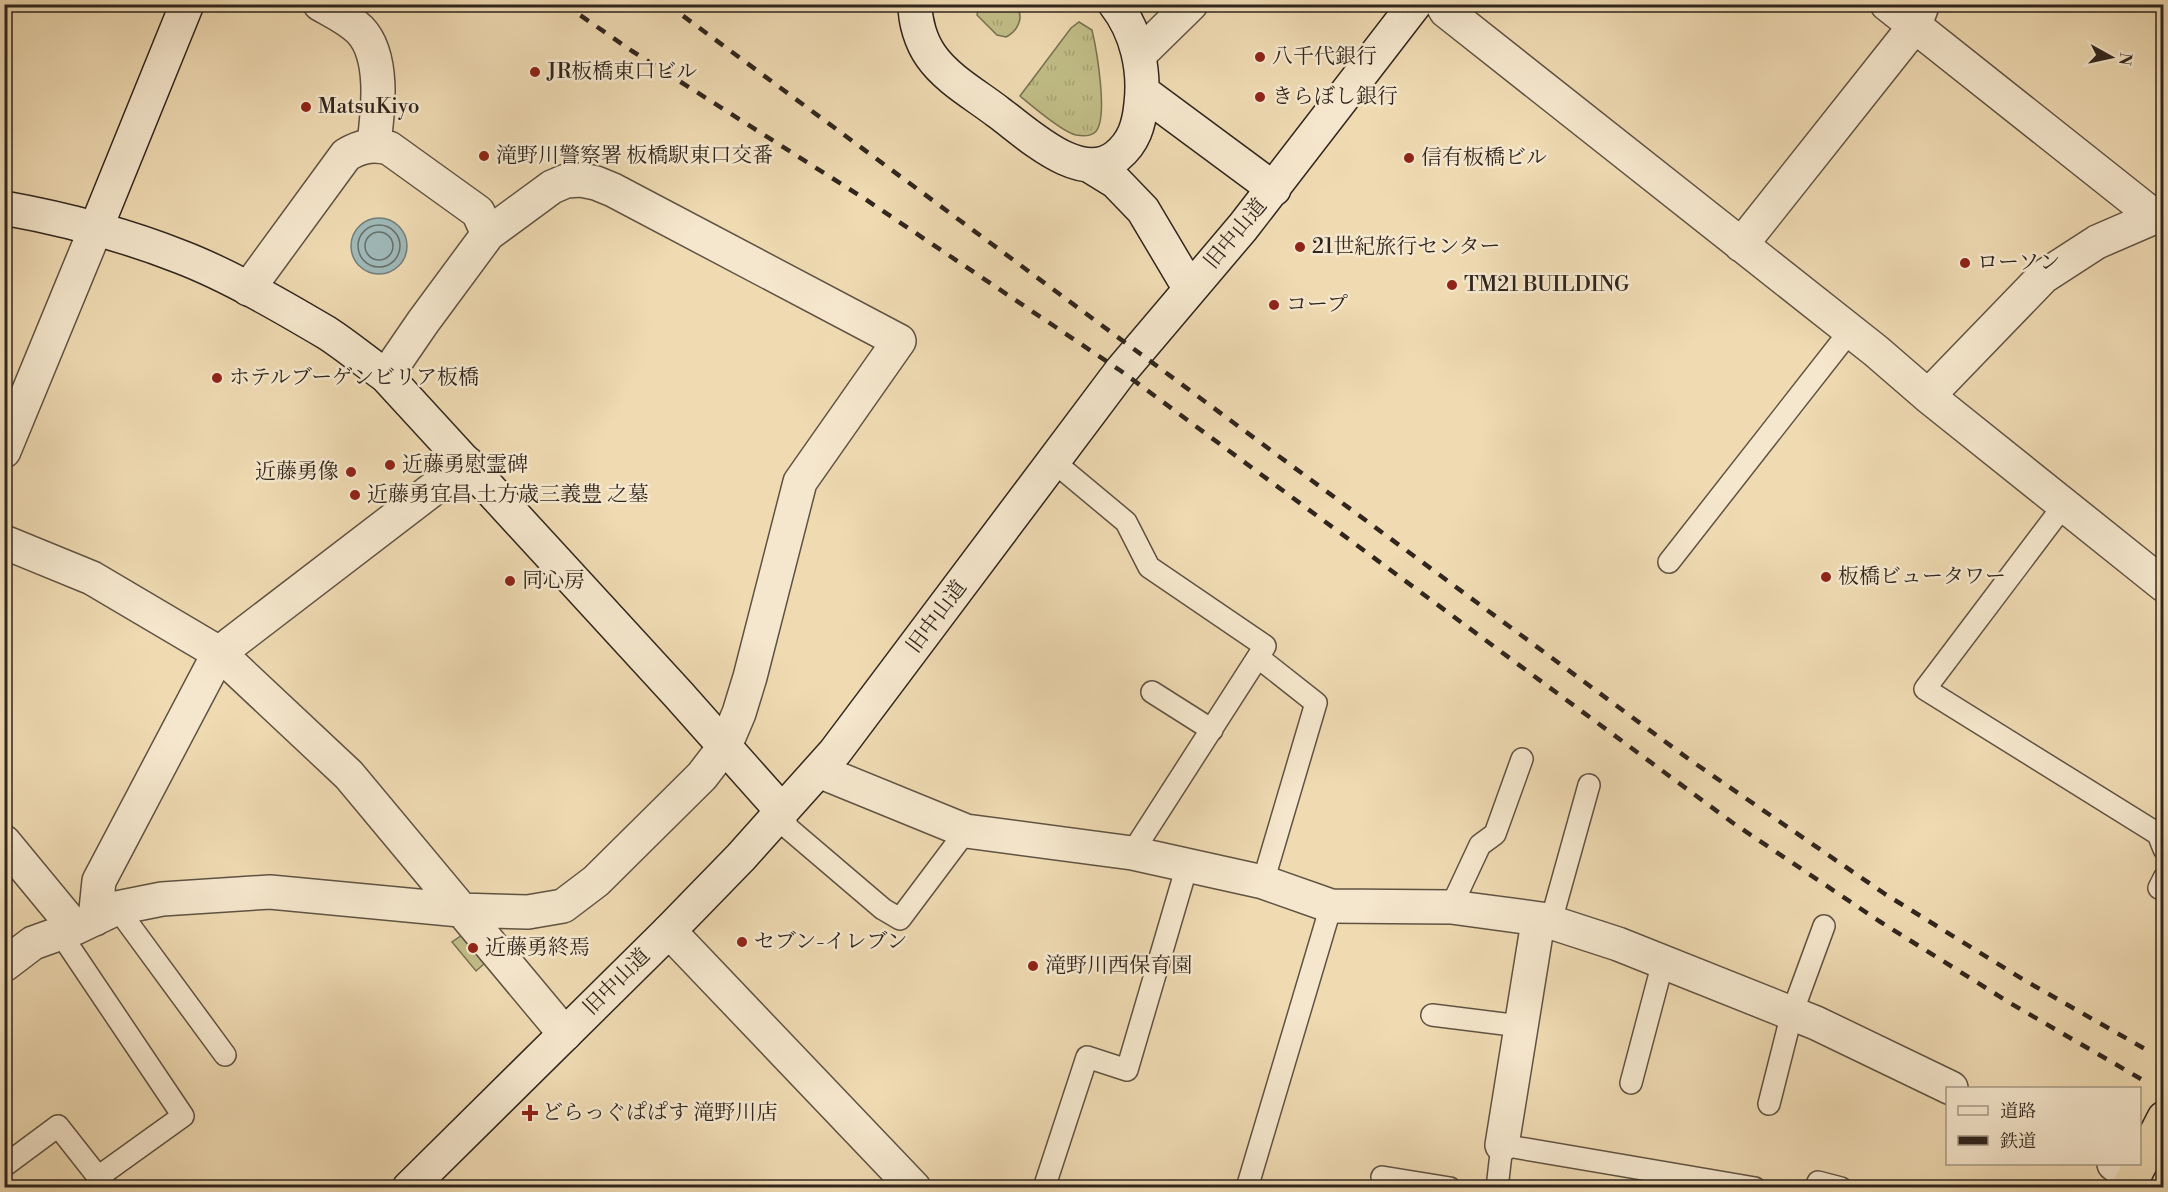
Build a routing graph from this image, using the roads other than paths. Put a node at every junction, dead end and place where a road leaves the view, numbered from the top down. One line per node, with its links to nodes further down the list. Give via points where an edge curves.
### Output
1 (187, 4): 17 (street)
2 (321, 4): 12 (street, via 362,31 373,52 378,91)
3 (915, 4): 13 (street, via 920,34 931,57 952,78 1051,151)
4 (1115, 4): 10 (street)
5 (1191, 4): 10 (street)
6 (1415, 4): 14 (street, 旧中山道)
7 (1442, 4): 19 (street)
8 (1887, 4): 9 (street)
9 (1918, 16): 16 (street); 19 (street)
10 (1139, 55): 11 (street)
11 (1143, 92): 13 (street, via 1140,122 1126,149 1111,161); 14 (street)
12 (374, 144): 18 (street, via 389,148 478,212); 20 (street, via 346,155)
13 (1090, 166): 21 (street, via 1116,182 1143,210)
14 (1274, 189): 21 (street, 旧中山道)
15 (4, 208): 17 (street)
16 (2159, 214): 24 (street, via 2097,242 2043,277)
17 (96, 228): 20 (street, via 182,257); 25 (street)
18 (488, 234): 23 (street); 36 (street, via 552,187 566,181 596,183 899,341 800,482 750,677)
19 (1741, 245): 22 (street)
20 (248, 289): 23 (street, via 328,334)
21 (1190, 289): 26 (street, 旧中山道, via 1136,352)
22 (1850, 331): 24 (street); 30 (lane)
23 (386, 376): 27 (street)
24 (1928, 396): 28 (street)
25 (4, 451)
26 (1054, 462): 33 (lane, via 1126,522 1149,567 1265,646); 38 (street, 旧中山道)
27 (468, 463): 32 (street); 36 (street)
28 (2064, 505): 31 (street); 43 (lane, via 1926,689 2158,834)
29 (4, 542): 32 (street, via 92,578)
30 (1669, 562)
31 (2163, 585)
32 (219, 653): 49 (street, via 349,775); 51 (street, via 99,881)
33 (1259, 658): 35 (lane); 46 (lane, via 1316,703)
34 (1152, 692): 35 (lane)
35 (1212, 730): 44 (lane)
36 (725, 746): 40 (street); 49 (street, via 702,776 596,881 563,906 528,912)
37 (1522, 759): 48 (lane, via 1495,834 1480,845)
38 (819, 771): 40 (street, 旧中山道); 41 (street)
39 (1589, 785): 50 (lane, via 1553,914)
40 (782, 811): 41 (lane, via 788,828 900,920); 53 (street, 旧中山道)
41 (966, 831): 44 (street)
42 (4, 842): 51 (street)
43 (2163, 849)
44 (1132, 853): 45 (street)
45 (1187, 866): 46 (street); 72 (lane, via 1127,1070 1087,1057)
46 (1263, 882): 47 (street)
47 (1330, 906): 48 (street); 73 (lane)
48 (1451, 907): 50 (street)
49 (460, 910): 51 (street, via 270,892 162,899); 59 (street)
50 (1542, 919): 54 (street); 58 (street)
51 (87, 922): 55 (street, via 33,943); 60 (lane); 69 (lane, via 183,1116)
52 (1824, 926): 56 (lane)
53 (669, 931): 59 (street, 旧中山道); 70 (street)
54 (1663, 962): 56 (street); 61 (lane)
55 (4, 965)
56 (1792, 1013): 62 (street); 63 (lane)
57 (1432, 1015): 58 (lane)
58 (1520, 1026): 65 (street)
59 (565, 1034): 71 (street, 旧中山道)
60 (225, 1055)
61 (1631, 1083)
62 (1947, 1087)
63 (1769, 1104)
64 (2163, 1118): 66 (highway)
65 (1502, 1145): 75 (lane); 76 (lane)
66 (2141, 1152)
67 (4, 1166): 69 (lane, via 58,1126)
68 (1382, 1177): 74 (lane)
69 (102, 1182)
70 (906, 1185)
71 (410, 1188)
72 (1044, 1188)
73 (1247, 1188)
74 (1450, 1188)
75 (1497, 1188)
76 (1755, 1188)
77 (1816, 1188): 78 (lane, via 1818,1182)
78 (1841, 1188)

